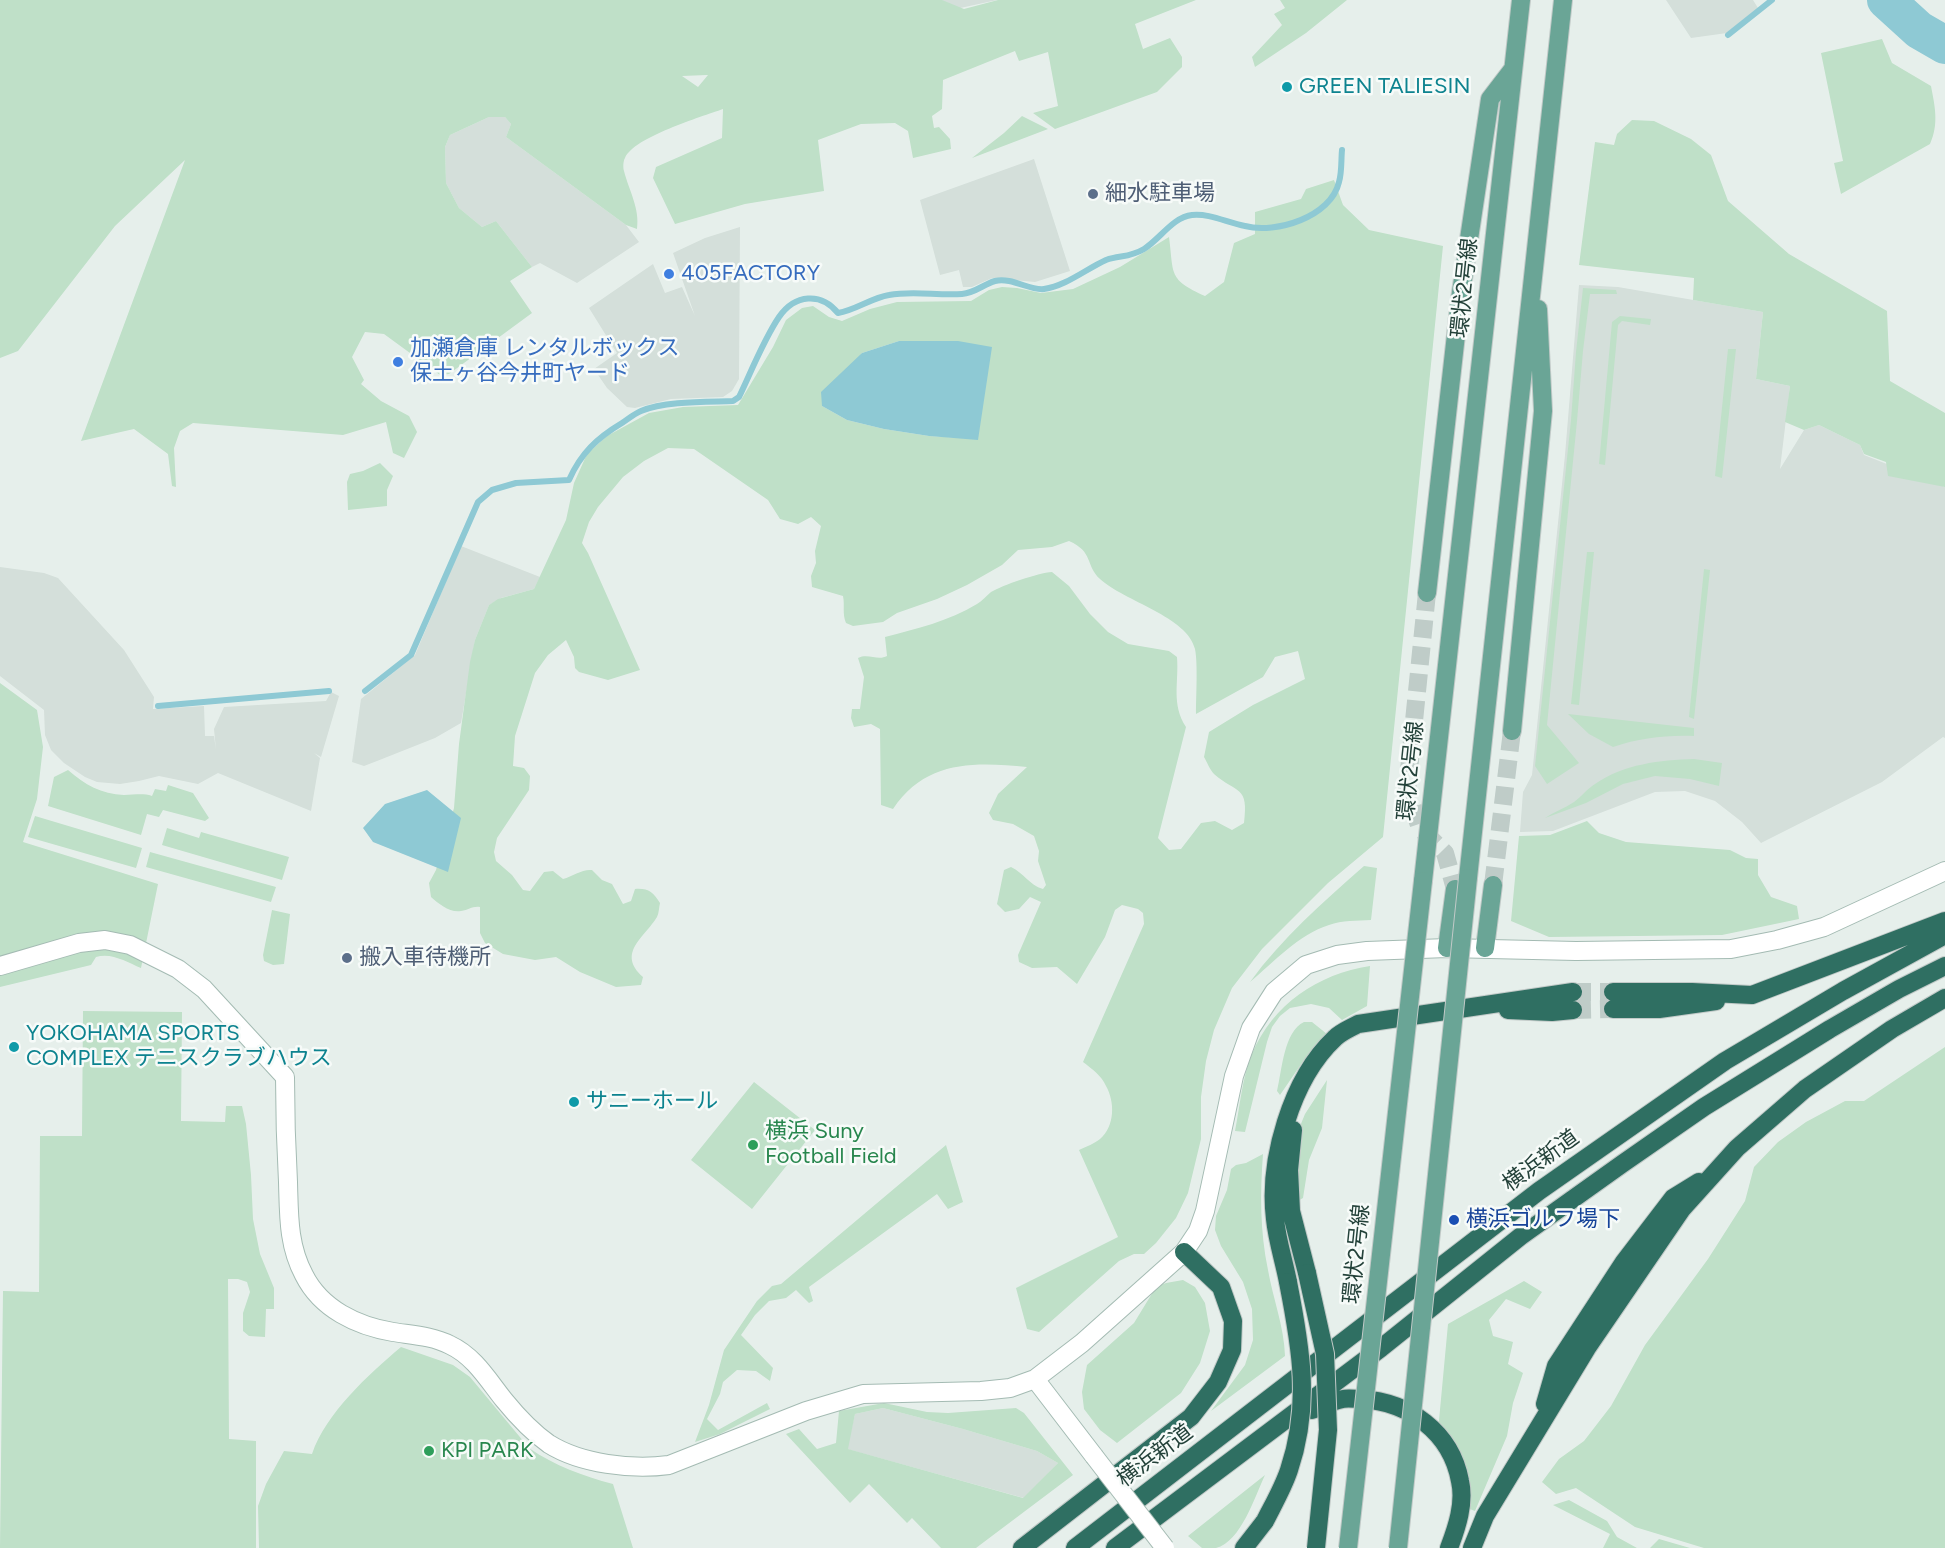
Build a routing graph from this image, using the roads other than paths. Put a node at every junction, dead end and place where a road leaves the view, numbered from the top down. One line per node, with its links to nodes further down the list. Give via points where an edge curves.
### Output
1 (1521, 0): 3 (main road, 環状2号線)
2 (1563, 0): 4 (main road)
3 (1514, 67): 5 (main road, via 1491,99 1460,299); 29 (main road, 環状2号線, bridge)
4 (1536, 248): 6 (main road, via 1543,411); 8 (main road)
5 (1427, 593)
6 (1512, 731)
7 (1945, 871): 13 (street, via 1824,927 1731,949)
8 (1461, 884): 12 (main road); 30 (main road, bridge)
9 (1493, 885): 13 (main road)
10 (1945, 921): 18 (highway, via 1752,995 1659,1009)
11 (1945, 934): 24 (highway, 横浜新道, via 1725,1061 1549,1184)
12 (1447, 948): 13 (street); 20 (street, via 1337,955 1306,965 1274,992 1251,1028 1234,1076 1205,1211)
13 (1485, 948)
14 (0, 966): 21 (street, via 79,943 105,940 130,945 156,957 204,989 285,1077 291,1241 304,1277 331,1307 347,1318 452,1345 474,1361 515,1415 550,1445 574,1455 624,1466 669,1465 806,1410 863,1394 981,1392)
15 (1945, 966): 22 (highway, via 1830,1029 1686,1120 1521,1236)
16 (1945, 998): 32 (highway, via 1805,1089 1737,1148 1682,1209 1587,1348 1485,1516)
17 (1573, 1001): 19 (highway, via 1461,1009 1358,1024 1335,1037)
18 (1613, 1001)
19 (1306, 1072): 27 (highway, bridge, via 1286,1119 1276,1159 1275,1219 1303,1368 1302,1416 1289,1471 1266,1521); 28 (highway, bridge, via 1294,1119 1288,1170 1291,1211 1325,1354 1328,1430)
20 (1184, 1252): 21 (street, via 1082,1343); 23 (highway, via 1221,1287 1233,1321 1232,1350 1218,1382 1191,1416)
21 (1035, 1379): 26 (street, bridge)
22 (1273, 1429): 25 (highway); 31 (highway, via 1344,1398 1382,1401 1406,1410 1441,1438 1455,1461 1461,1483 1460,1513)
23 (1022, 1548)
24 (1075, 1548)
25 (1115, 1548)
26 (1165, 1548)
27 (1244, 1548)
28 (1316, 1548)
29 (1348, 1548)
30 (1398, 1548)
31 (1449, 1548)
32 (1472, 1548)

